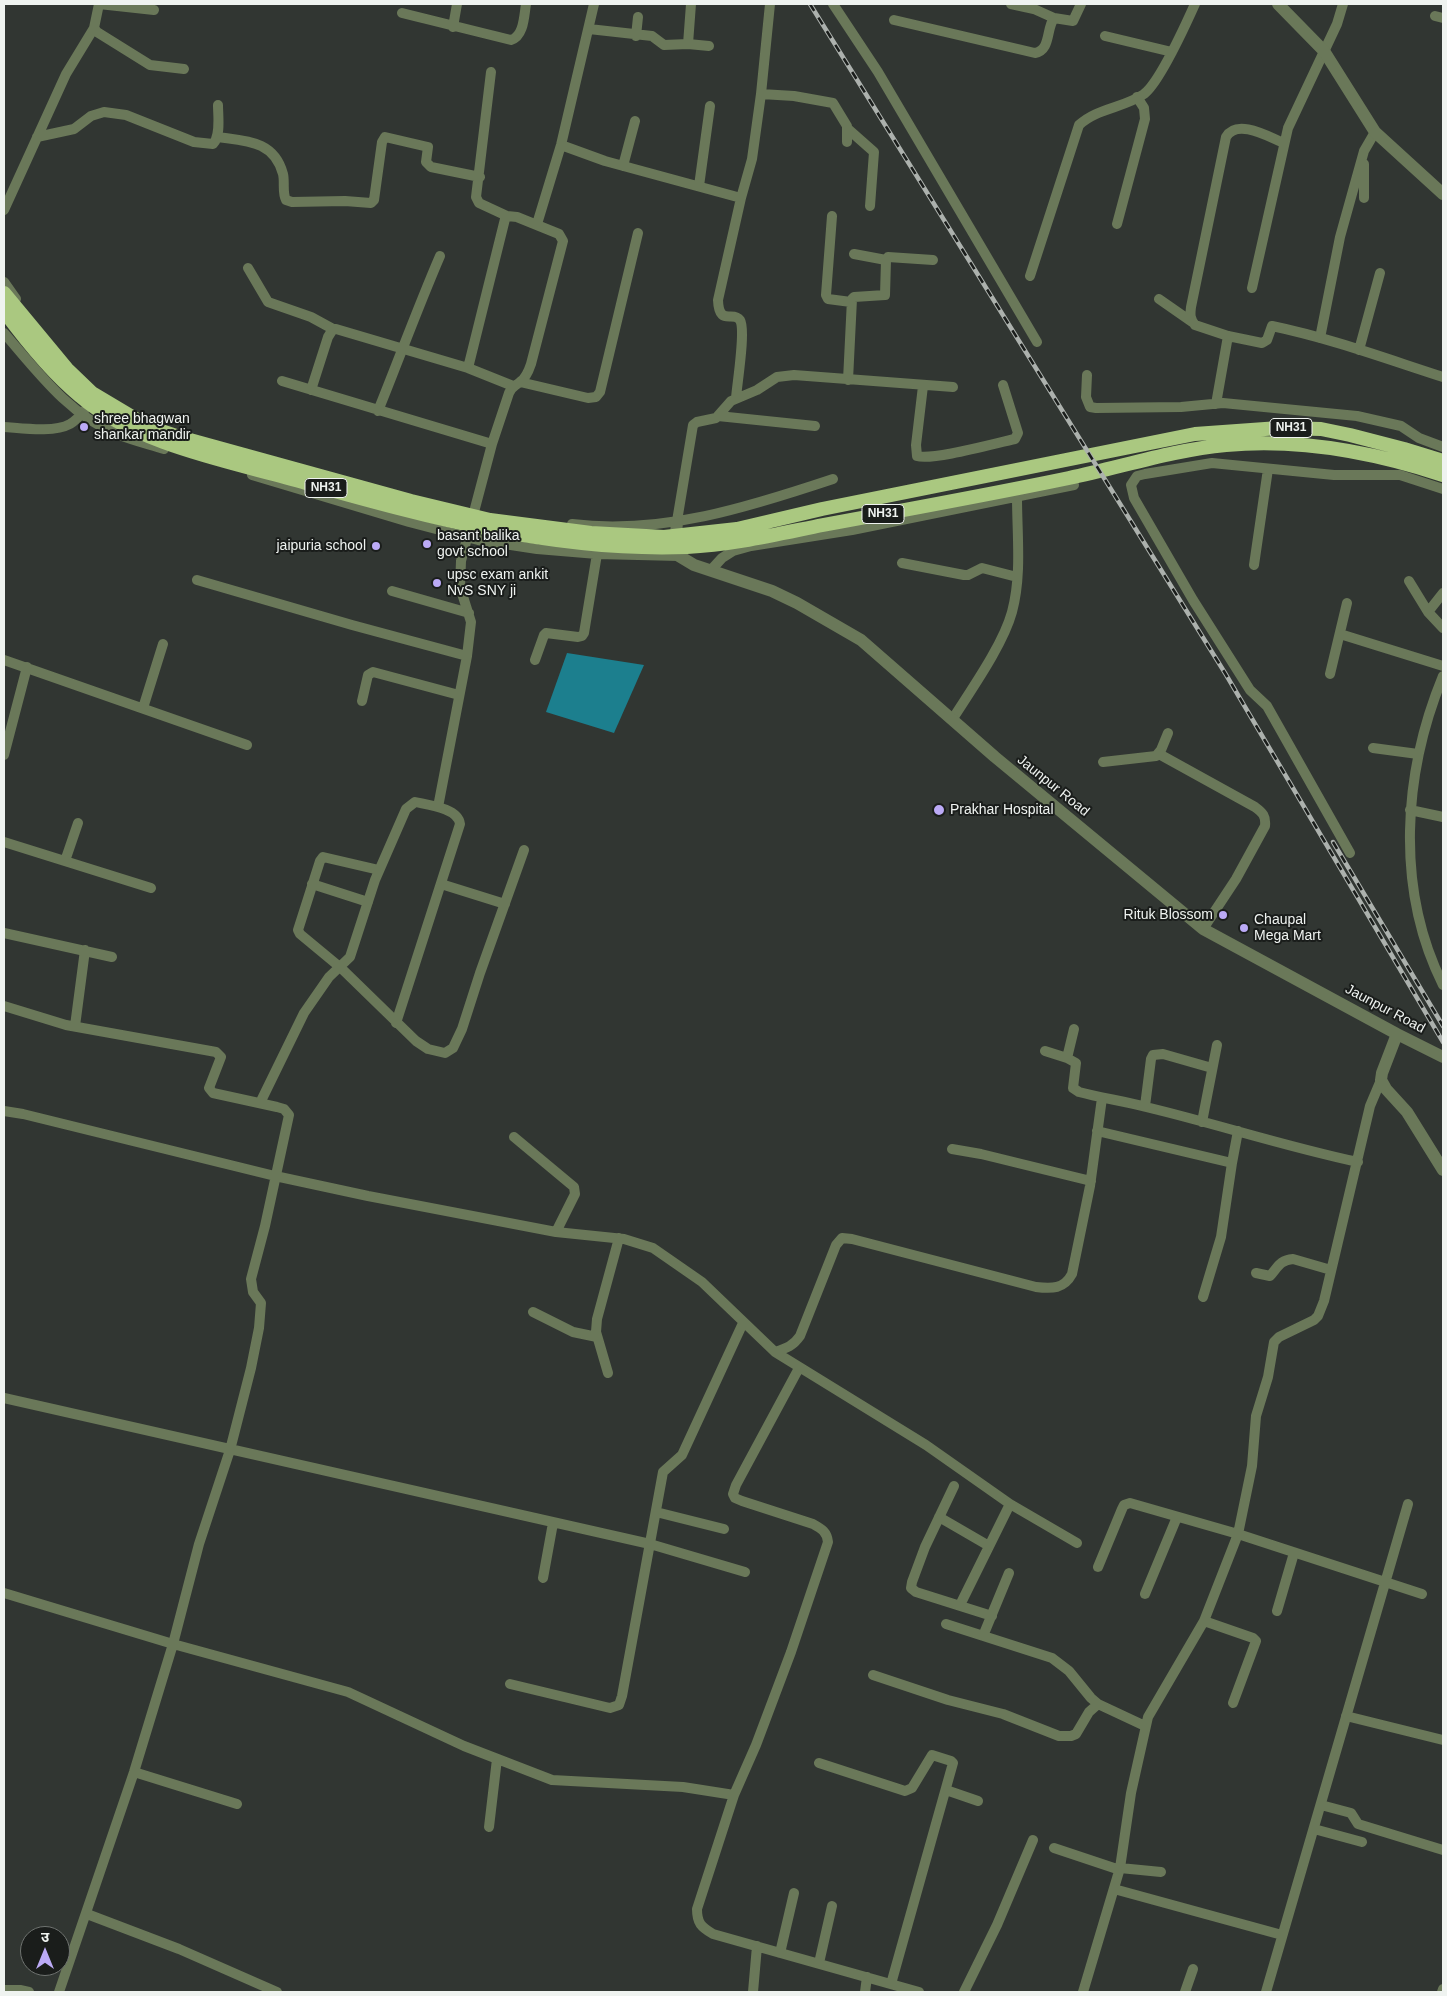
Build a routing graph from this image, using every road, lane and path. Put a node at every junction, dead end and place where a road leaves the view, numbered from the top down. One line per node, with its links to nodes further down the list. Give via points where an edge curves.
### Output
1 (99, 4): 13 (street); 19 (street)
2 (457, 4): 18 (street)
3 (526, 4): 18 (street, via 520,34 511,40)
4 (594, 4): 20 (street)
5 (691, 4): 23 (street)
6 (770, 4): 29 (street)
7 (833, 4): 73 (street, via 878,72)
8 (1011, 4): 14 (street)
9 (1081, 4): 14 (street, via 1074,21)
10 (1195, 4): 26 (street)
11 (1278, 4): 25 (street)
12 (1343, 4): 25 (street)
13 (154, 10)
14 (1048, 12): 17 (street, via 1045,47 1035,53)
15 (402, 14): 18 (street)
16 (638, 17): 21 (street)
17 (894, 20)
18 (453, 26)
19 (94, 28): 27 (street, via 144,62); 36 (street, via 66,74)
20 (589, 29): 21 (street); 40 (street)
21 (636, 36): 23 (street, via 652,36 664,46)
22 (1105, 36): 26 (street)
23 (688, 44): 24 (street)
24 (709, 46)
25 (1324, 50): 35 (street); 39 (street, via 1293,114)
26 (1172, 52): 30 (street, via 1150,87)
27 (184, 69)
28 (491, 72): 43 (street)
29 (761, 94): 34 (street, via 833,103); 46 (street, via 752,160)
30 (1137, 97): 53 (street, via 1144,108 1145,119); 61 (street, via 1088,117 1079,125)
31 (218, 105): 37 (street)
32 (710, 106): 44 (street)
33 (635, 121): 42 (street)
34 (848, 129): 38 (street); 48 (street, via 874,152)
35 (1375, 132): 41 (street); 45 (street)
36 (37, 137): 37 (street, via 80,127 92,116 104,112 126,115 194,142 213,144); 49 (street)
37 (217, 137): 43 (street, via 257,143 270,151 281,167 284,197 292,202 372,203 385,137 428,147 426,162 431,167)
38 (847, 142)
39 (1284, 143): 63 (street); 68 (street, via 1246,129 1229,131 1191,307)
40 (561, 145): 42 (street); 52 (street)
41 (1364, 151): 47 (street); 72 (street, via 1340,237)
42 (623, 166): 44 (street)
43 (480, 177): 50 (street, via 477,200)
44 (699, 186): 46 (street)
45 (1443, 194)
46 (741, 198): 87 (street, via 718,300 721,314 737,318 741,323)
47 (1364, 198)
48 (870, 206)
49 (4, 210)
50 (507, 216): 52 (street); 76 (street)
51 (832, 216): 66 (street, via 826,295 832,301)
52 (537, 224): 81 (street, via 559,234 562,241 531,364)
53 (1117, 224)
54 (638, 233): 81 (street, via 600,392 596,397)
55 (854, 254): 57 (street)
56 (440, 256): 74 (street, via 410,325)
57 (886, 260): 58 (street, via 891,256); 66 (street, via 885,295 854,297)
58 (933, 260)
59 (248, 268): 69 (street, via 268,302 311,316)
60 (1380, 274): 75 (street)
61 (1030, 276)
62 (4, 282): 86 (street, via 71,368)
63 (1252, 288)
64 (4, 294): 67 (highway, NH31)
65 (1159, 299): 68 (street)
66 (851, 302): 79 (street)
67 (9, 312): 106 (highway, NH31, via 92,393 149,427 410,501 490,520)
68 (1192, 322): 71 (street)
69 (333, 329): 74 (street); 85 (street)
70 (4, 333): 90 (street, via 50,386)
71 (1228, 336): 72 (street, via 1262,343 1267,340 1272,326); 88 (street)
72 (1320, 338): 75 (street)
73 (1037, 342)
74 (403, 350): 76 (street); 89 (street)
75 (1359, 350): 78 (street)
76 (468, 368): 81 (street)
77 (1087, 375): 88 (street, via 1086,397 1090,407)
78 (1443, 377)
79 (848, 380): 83 (street); 87 (street, via 783,375)
80 (282, 381): 85 (street)
81 (517, 384): 94 (street)
82 (1003, 385): 83 (street, via 1018,433 1015,439 921,457 917,456 916,445)
83 (923, 386): 84 (street)
84 (954, 387)
85 (311, 390): 89 (street)
86 (100, 394): 90 (street); 103 (street, via 137,416 188,433 414,498)
87 (736, 398): 91 (street)
88 (1216, 404): 95 (street, via 1270,406 1357,416 1401,426 1418,438)
89 (378, 411): 94 (street)
90 (81, 414): 93 (street, via 62,427); 105 (street, via 116,434)
91 (718, 416): 92 (street); 104 (street, via 692,425)
92 (815, 426)
93 (4, 427)
94 (492, 444): 103 (street)
95 (1443, 448)
96 (1443, 461): 106 (highway, NH31, via 1404,448 1321,430 1278,428 1195,434 822,509)
97 (1268, 469): 101 (street, via 1400,476); 110 (street); 147 (street, via 1212,463 1144,474 1133,481 1132,492 1193,600 1250,690 1267,706)
98 (1443, 475): 100 (highway, NH31, via 1385,457 1344,449 1264,443 1226,445 1168,455)
99 (833, 478): 104 (street, via 773,499)
100 (1074, 481): 102 (street); 106 (highway, NH31, via 781,533)
101 (1443, 489)
102 (1017, 497): 111 (street, via 852,530 751,546 733,551); 112 (street)
103 (474, 511): 104 (street, via 580,525 646,525); 105 (street)
104 (678, 520): 108 (street, via 675,550)
105 (467, 537): 107 (street, via 537,549); 119 (street, via 460,582)
106 (690, 541)
107 (597, 554): 108 (street); 125 (street, via 584,633 578,638 546,633)
108 (679, 556): 111 (street, Jaunpur Road, via 686,562)
109 (902, 563): 112 (street, via 964,575 982,568)
110 (1254, 565)
111 (711, 570): 133 (street, Jaunpur Road, via 797,603 861,640)
112 (1017, 576): 133 (street, via 1012,613 1003,636)
113 (197, 580): 123 (street)
114 (1409, 581): 118 (street)
115 (392, 591): 119 (street)
116 (1443, 593): 118 (street)
117 (1347, 603): 121 (street)
118 (1428, 612): 120 (street)
119 (469, 613): 123 (street)
120 (1443, 628)
121 (1340, 634): 126 (street); 128 (street)
122 (163, 644): 132 (street)
123 (467, 656): 130 (street)
124 (4, 660): 127 (street)
125 (535, 660)
126 (1443, 666)
127 (27, 667): 132 (street); 139 (street)
128 (1330, 674)
129 (1443, 676): 138 (street)
130 (459, 695): 131 (street, via 373,672 368,675); 141 (street)
131 (362, 701)
132 (143, 708): 135 (street)
133 (952, 720): 155 (street, Jaunpur Road)
134 (1168, 732): 137 (street)
135 (247, 745)
136 (1373, 748): 138 (street)
137 (1159, 754): 140 (street); 155 (street, via 1255,807 1266,820 1236,879)
138 (1418, 754): 142 (street)
139 (4, 755)
140 (1103, 762)
141 (438, 807): 149 (street, via 414,802 406,809); 151 (street, via 460,820)
142 (1410, 810): 143 (street); 160 (street, via 1413,889 1426,944)
143 (1443, 817)
144 (78, 823): 148 (street)
145 (4, 842): 148 (street)
146 (524, 850): 154 (street)
147 (1350, 853)
148 (65, 861): 152 (street)
149 (379, 870): 150 (street, via 323,858); 153 (street)
150 (312, 884): 153 (street); 159 (street, via 298,930)
151 (440, 884): 154 (street); 162 (street)
152 (150, 888)
153 (368, 902): 159 (street, via 350,957)
154 (505, 904): 162 (street, via 453,1048 445,1053 428,1049)
155 (1204, 929): 165 (street, Jaunpur Road)
156 (4, 933): 157 (street)
157 (85, 950): 158 (street); 163 (street)
158 (112, 957)
159 (340, 968): 162 (street); 173 (street, via 329,977 304,1013)
160 (1443, 984)
161 (4, 1006): 163 (street)
162 (396, 1022)
163 (75, 1026): 173 (street, via 216,1052 221,1057 210,1091)
164 (1074, 1029): 169 (street)
165 (1397, 1034): 168 (street, Jaunpur Road); 171 (street)
166 (1217, 1045): 170 (street)
167 (1045, 1052): 169 (street)
168 (1443, 1057)
169 (1068, 1058): 172 (street, via 1076,1062 1075,1091)
170 (1212, 1068): 174 (street, via 1163,1054 1153,1055); 176 (street)
171 (1381, 1080): 181 (street, via 1370,1106); 183 (street, via 1407,1112)
172 (1102, 1098): 174 (street); 177 (street)
173 (260, 1103): 184 (street, via 284,1109 289,1114)
174 (1145, 1106): 176 (street)
175 (4, 1111): 184 (street)
176 (1202, 1122): 178 (street)
177 (1097, 1131): 182 (street); 185 (street)
178 (1238, 1131): 181 (street, via 1300,1150); 182 (street)
179 (514, 1137): 186 (street, via 574,1187 575,1194)
180 (952, 1149): 185 (street)
181 (1358, 1162): 188 (street)
182 (1232, 1163): 190 (street, via 1221,1237)
183 (1443, 1170)
184 (275, 1176): 186 (street); 198 (street, via 252,1280 253,1292 261,1303 259,1328)
185 (1091, 1181): 194 (street, via 1072,1274 1060,1288 1036,1287 842,1238 836,1245 800,1336 794,1344)
186 (556, 1232): 187 (street)
187 (619, 1238): 192 (street, via 653,1248 674,1261 702,1282); 193 (street, via 597,1319)
188 (1331, 1270): 189 (street, via 1293,1259 1279,1263 1270,1276); 207 (street, via 1318,1316 1274,1342 1256,1416 1252,1466)
189 (1256, 1273)
190 (1203, 1297)
191 (533, 1312): 193 (street, via 565,1328)
192 (743, 1322): 194 (street); 202 (street, via 682,1455 663,1472)
193 (597, 1337): 196 (street)
194 (775, 1352): 195 (street)
195 (799, 1368): 200 (street, via 926,1445); 238 (street, via 733,1494 742,1501 818,1527 827,1535 828,1542 791,1652)
196 (608, 1373)
197 (4, 1398): 198 (street)
198 (230, 1450): 205 (street); 226 (street, via 199,1544)
199 (954, 1486): 203 (street)
200 (1010, 1504): 208 (street); 210 (street)
201 (1408, 1504): 216 (street)
202 (656, 1512): 206 (street); 209 (street)
203 (939, 1517): 210 (street); 220 (street, via 912,1588)
204 (1177, 1517): 207 (street); 212 (street, via 1130,1503 1124,1505); 218 (street)
205 (553, 1523): 209 (street); 215 (street)
206 (724, 1529)
207 (1238, 1534): 211 (street); 223 (street)
208 (1077, 1543)
209 (650, 1544): 213 (street); 228 (street, via 619,1705 610,1708)
210 (989, 1546): 220 (street)
211 (1294, 1552): 216 (street); 221 (street)
212 (1098, 1567)
213 (745, 1572)
214 (1009, 1573): 222 (street)
215 (543, 1578)
216 (1384, 1582): 219 (street); 231 (street)
217 (4, 1593): 226 (street)
218 (1145, 1594)
219 (1422, 1594)
220 (960, 1605): 222 (street)
221 (1277, 1611)
222 (992, 1616): 225 (street)
223 (1204, 1621): 229 (street, via 1256,1641); 232 (street)
224 (946, 1624): 225 (street)
225 (983, 1636): 230 (street, via 1052,1658 1066,1667)
226 (173, 1644): 234 (street, via 348,1692); 236 (street)
227 (873, 1675): 230 (street, via 1003,1714 1065,1737 1076,1734 1089,1712)
228 (510, 1684)
229 (1233, 1703)
230 (1098, 1704): 232 (street)
231 (1346, 1716): 233 (street); 241 (street)
232 (1145, 1726): 248 (street)
233 (1443, 1740)
234 (497, 1759): 238 (street, via 552,1780 683,1787); 242 (street)
235 (819, 1763): 237 (street, via 905,1791 912,1788 930,1758 936,1755 953,1763)
236 (134, 1772): 240 (street); 253 (street)
237 (946, 1790): 239 (street); 260 (street)
238 (734, 1795): 255 (street, via 697,1909 697,1922 713,1934)
239 (978, 1801)
240 (238, 1804)
241 (1321, 1805): 243 (street); 247 (street, via 1352,1813 1358,1824)
242 (488, 1827)
243 (1314, 1829): 245 (street); 254 (street)
244 (1033, 1840): 268 (street)
245 (1362, 1842)
246 (1054, 1848): 248 (street)
247 (1443, 1850)
248 (1120, 1869): 249 (street); 250 (street)
249 (1162, 1872)
250 (1114, 1889): 254 (street); 269 (street)
251 (794, 1893): 256 (street)
252 (832, 1906): 257 (street)
253 (87, 1914): 263 (street); 264 (street, via 187,1952)
254 (1282, 1935): 271 (street)
255 (757, 1946): 256 (street); 265 (street)
256 (780, 1953): 257 (street)
257 (819, 1963): 259 (street)
258 (1193, 1970): 270 (street)
259 (867, 1977): 260 (street); 266 (street)
260 (891, 1984): 267 (street)
261 (4, 1990): 262 (street)
262 (29, 1992)
263 (59, 1992)
264 (277, 1992)
265 (753, 1992)
266 (865, 1992)
267 (919, 1992)
268 (964, 1992)
269 (1083, 1992)
270 (1185, 1992)
271 (1266, 1992)

